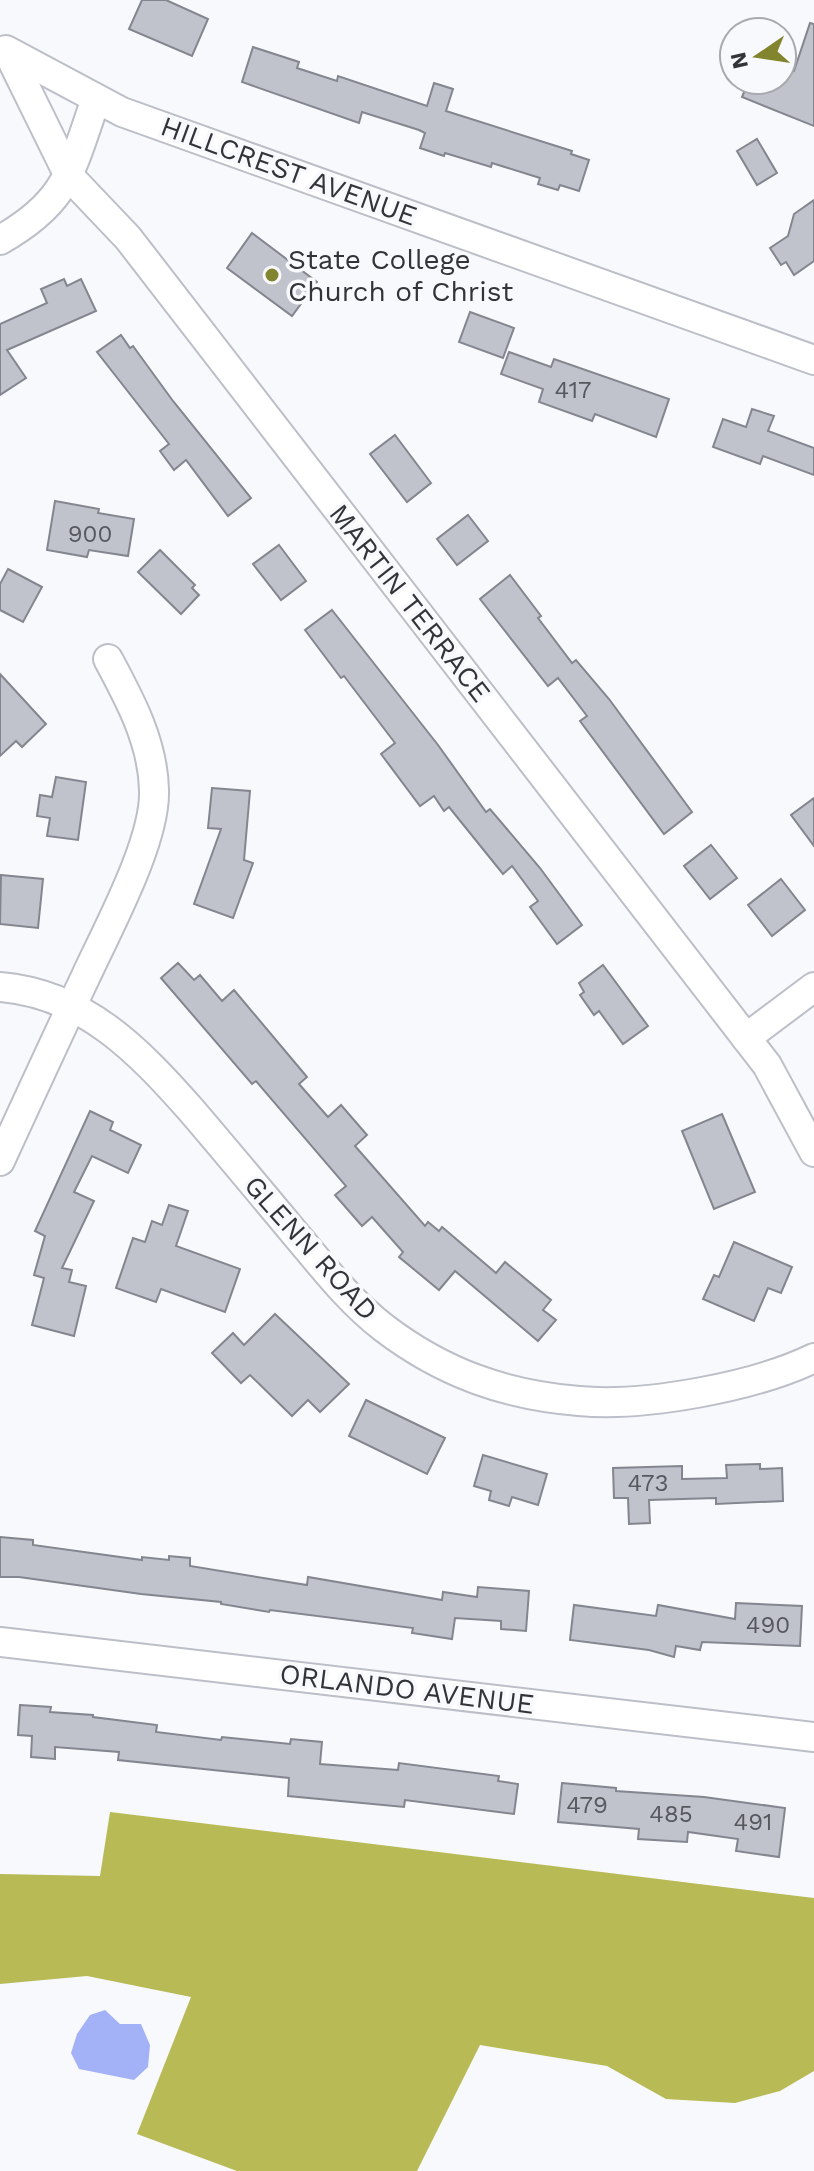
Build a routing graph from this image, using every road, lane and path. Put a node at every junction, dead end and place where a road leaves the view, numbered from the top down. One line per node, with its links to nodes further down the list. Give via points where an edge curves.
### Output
1 (5, 49): 2 (street, HILLCREST AVENUE); 3 (street, MARTIN TERRACE)
2 (96, 99): 3 (street); 5 (street, HILLCREST AVENUE)
3 (69, 176): 4 (street, via 44,210); 10 (street, MARTIN TERRACE, via 128,238)
4 (0, 240)
5 (814, 360)
6 (108, 659): 9 (street, via 147,743 153,801 125,892)
7 (0, 987): 9 (street, GLENN ROAD)
8 (814, 987): 10 (street)
9 (71, 1006): 12 (street); 13 (street, GLENN ROAD, via 105,1024 153,1066 345,1294 423,1355 478,1381 538,1397 606,1403 747,1381)
10 (746, 1038): 11 (street, MARTIN TERRACE, via 767,1065)
11 (814, 1152)
12 (0, 1161)
13 (814, 1358)
14 (0, 1642): 15 (street, ORLANDO AVENUE)
15 (814, 1737)

